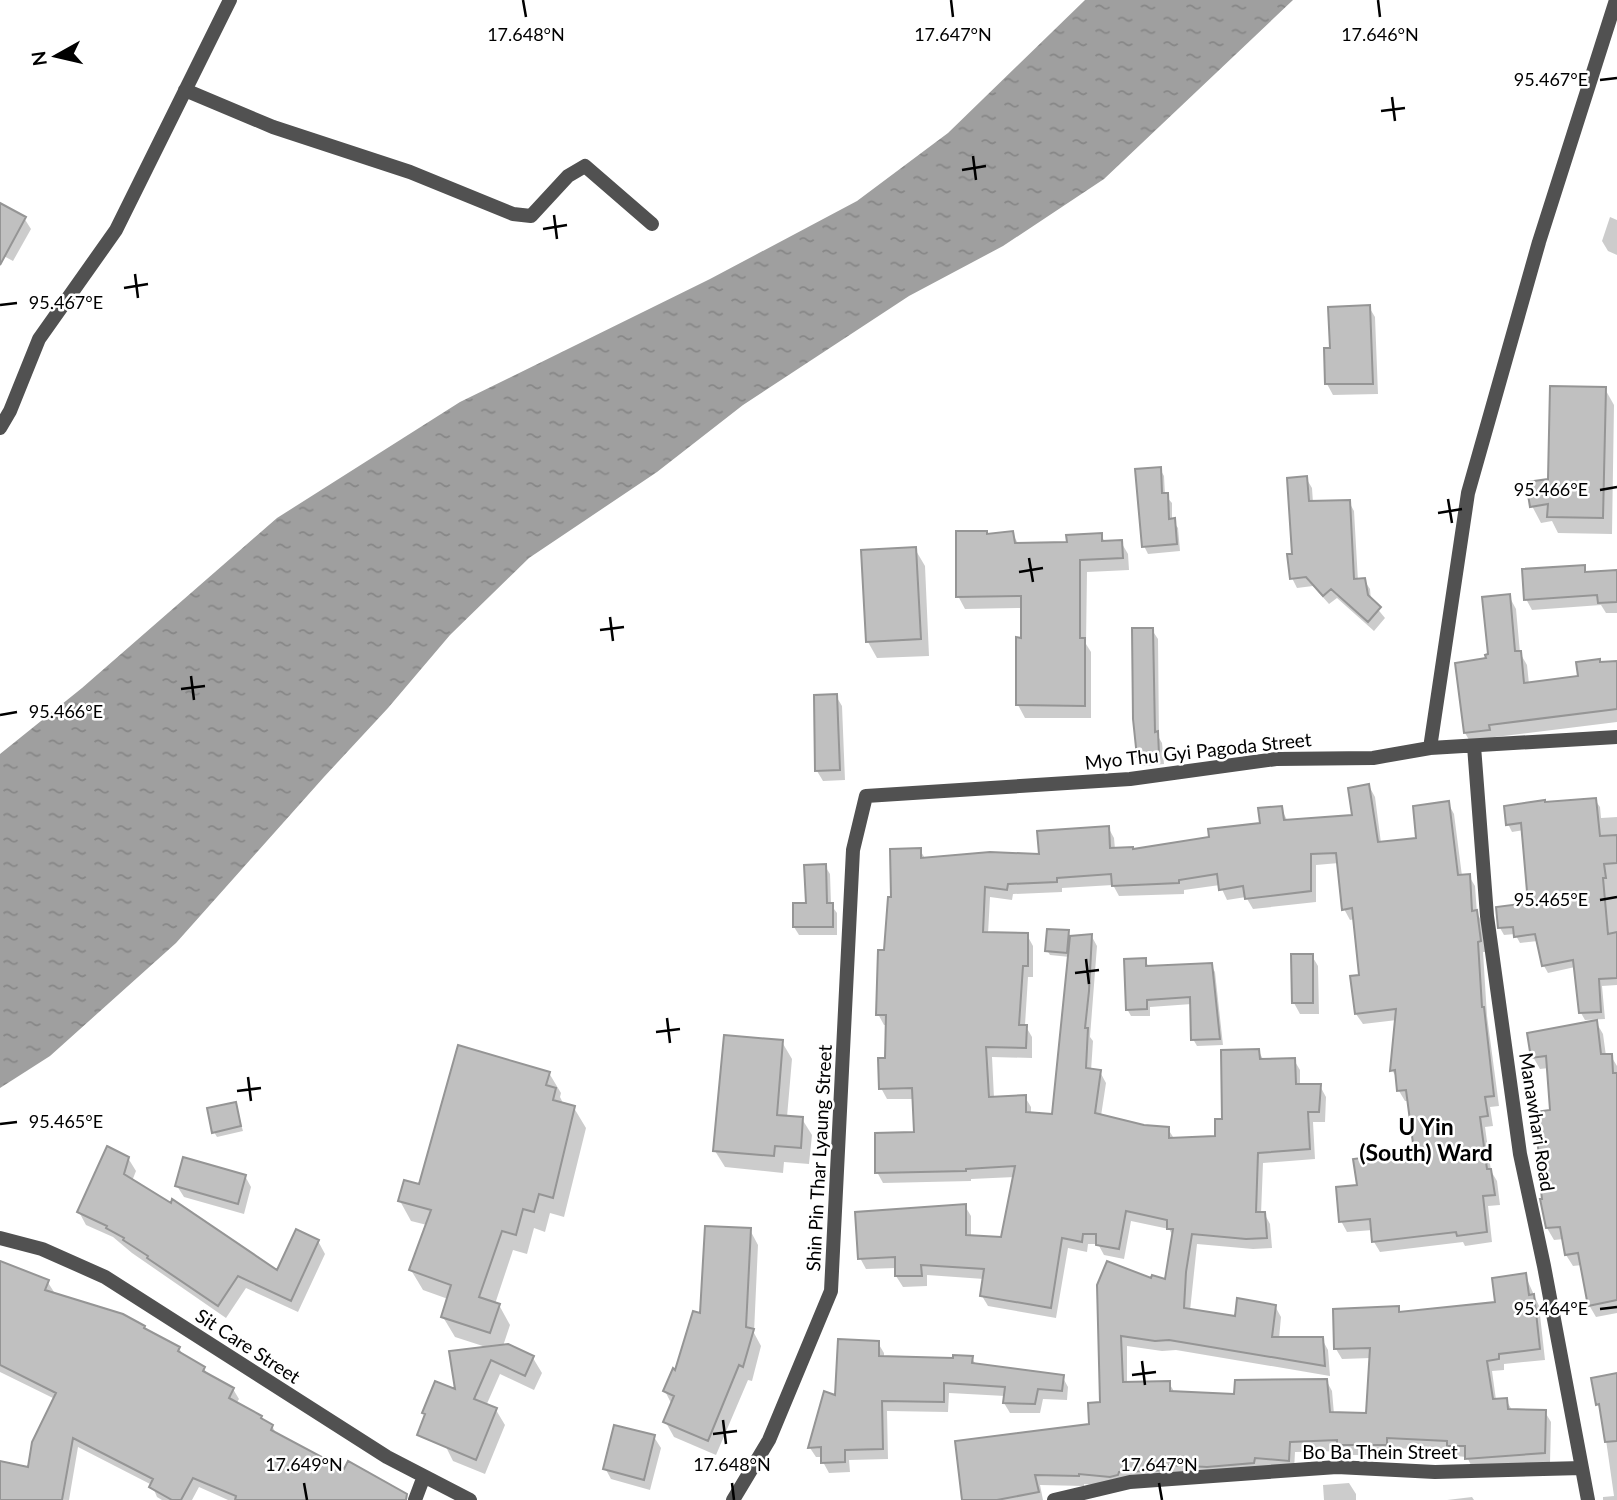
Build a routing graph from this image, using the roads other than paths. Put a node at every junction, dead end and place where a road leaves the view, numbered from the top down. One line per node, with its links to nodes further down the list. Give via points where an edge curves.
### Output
1 (230, 0): 3 (street)
2 (1616, 0): 8 (street, via 1539,242 1468,493)
3 (185, 90): 4 (street, via 513,214 531,216 568,176 585,166); 5 (street, via 116,230 39,339)
4 (652, 225)
5 (0, 428)
6 (1617, 737): 7 (street, Myo Thu Gyi Pagoda Street)
7 (1474, 746): 8 (street, Myo Thu Gyi Pagoda Street); 11 (street, Manawhari Road, via 1488,916 1520,1154)
8 (1430, 748): 9 (street, Myo Thu Gyi Pagoda Street, via 1373,758 1276,759 1130,779)
9 (866, 796): 15 (street, Shin Pin Thar Lyaung Street, via 853,850 831,1291 769,1440)
10 (0, 1238): 12 (street, Sit Care Street, via 42,1249 105,1277 387,1457)
11 (1582, 1468): 16 (street, Bo Ba Thein Street, via 1435,1472 1337,1468 1130,1482); 17 (street, Manawhari Road)
12 (425, 1476): 13 (street); 14 (street, Sit Care Street)
13 (415, 1500)
14 (470, 1500)
15 (733, 1500)
16 (1054, 1500)
17 (1588, 1500)

